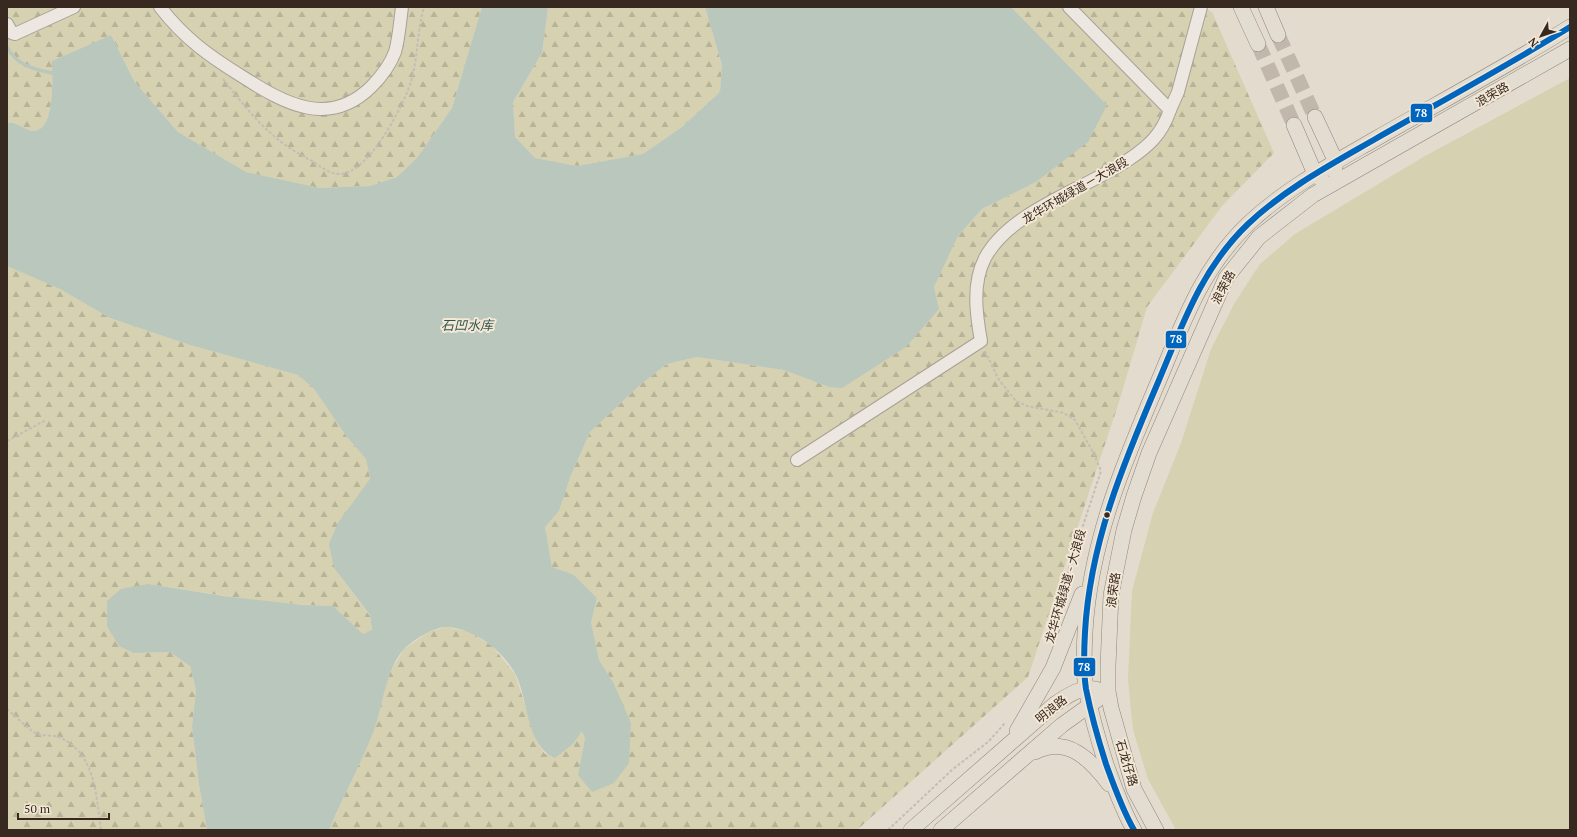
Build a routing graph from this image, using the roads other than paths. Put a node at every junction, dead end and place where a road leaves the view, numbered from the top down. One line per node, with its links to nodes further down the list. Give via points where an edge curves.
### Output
1 (74, 7): 8 (lane, via 15,34)
2 (160, 7): 3 (lane, via 199,48 268,93 297,106 324,110 346,106 366,92 388,66 394,53)
3 (402, 7)
4 (1069, 7): 13 (lane)
5 (1200, 7): 13 (lane, 龙华环城绿道－大浪段, via 1178,92)
6 (1242, 7): 11 (main road)
7 (1266, 7): 10 (main road)
8 (7, 24)
9 (1570, 27): 16 (main road, 浪荣路, via 1503,68)
10 (1278, 35)
11 (1258, 44)
12 (1570, 49): 18 (main road, 浪荣路)
13 (1170, 110): 19 (lane, 龙华环城绿道－大浪段, via 1166,124 1155,139 1142,150 1111,171 1037,210 1003,234 985,258 980,274 976,301 981,341)
14 (1315, 117): 16 (main road)
15 (1294, 125): 17 (main road)
16 (1336, 162): 17 (main road, 浪荣路); 18 (main road)
17 (1315, 174): 18 (main road); 20 (main road, 浪荣路, via 1280,198 1249,224 1203,280 1136,434 1109,507)
18 (1330, 187): 22 (main road, 浪荣路, via 1313,195 1270,227 1247,250 1226,278 1194,348 1149,452 1124,530 1111,595)
19 (797, 460)
20 (1092, 567): 21 (main road, 浪荣路, via 1084,650); 24 (main road, via 1053,668 1023,723)
21 (1086, 688): 22 (main road, 明浪路); 23 (main road, 浪荣路); 24 (main road, 明浪路, via 1070,693)
22 (1108, 691): 23 (main road, 明浪路); 30 (main road, 石龙仔路, via 1134,788)
23 (1090, 705): 25 (main road, 明浪路); 26 (main road, 石龙仔路, via 1098,740)
24 (1002, 750): 27 (main road, 明浪路)
25 (1020, 761): 26 (main road, via 1053,746 1077,751 1089,760); 28 (main road, 明浪路)
26 (1116, 793): 29 (main road, 石龙仔路)
27 (911, 830)
28 (941, 830)
29 (1134, 830)
30 (1156, 830)

